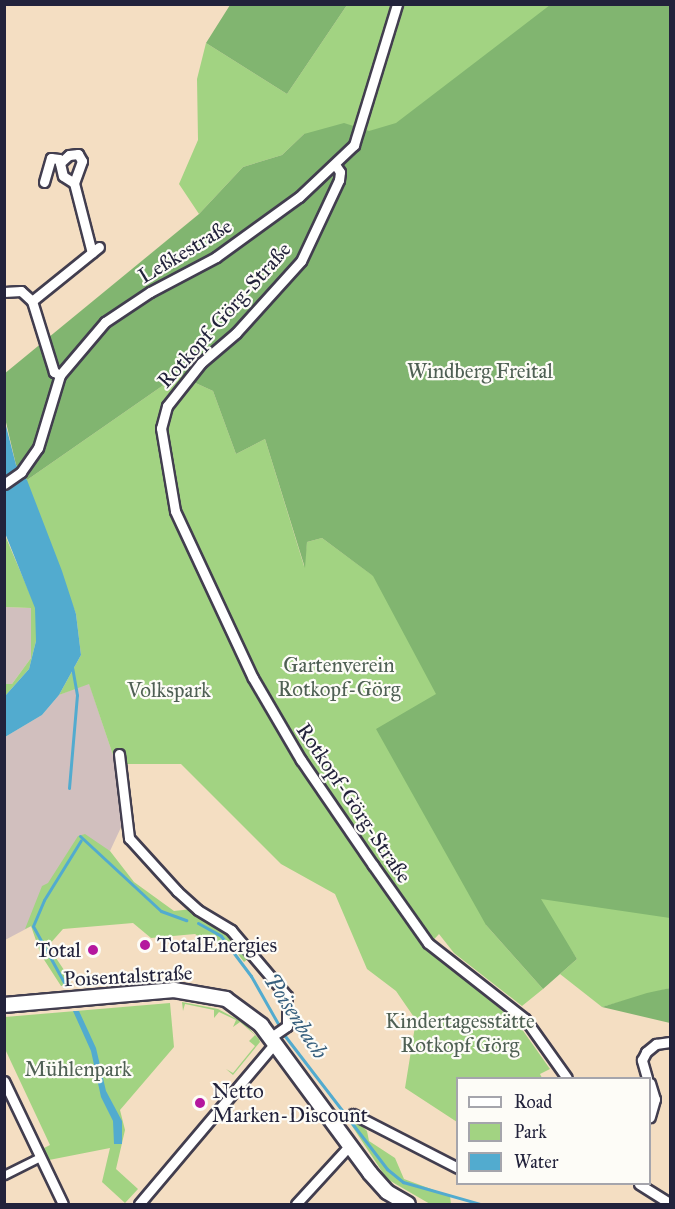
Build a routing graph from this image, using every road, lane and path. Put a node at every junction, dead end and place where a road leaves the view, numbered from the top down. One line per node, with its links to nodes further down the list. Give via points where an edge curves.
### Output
1 (397, 4): 3 (street, via 354,145)
2 (60, 163): 4 (street, via 51,158); 5 (street, via 63,176); 5 (street, via 69,155 78,154 82,162)
3 (336, 166): 8 (street, Leßkestraße, via 216,257 150,292 105,322); 14 (street, Rotkopf-Görg-Straße, via 339,180 301,261 236,333 201,363 167,406 160,428 175,511 253,678 301,759 373,865 428,943 525,1019)
4 (44, 182)
5 (74, 183): 7 (street, via 95,250)
6 (4, 291): 7 (street, via 21,291)
7 (32, 301): 8 (street, via 50,362)
8 (60, 375): 9 (street, Leßkestraße, via 38,448 21,472)
9 (4, 484)
10 (118, 754): 12 (street, via 129,838 177,891 231,930 287,996 289,1014)
11 (4, 1005): 12 (main road, Poisentalstraße, via 196,992 239,1006)
12 (277, 1035): 20 (main road, Poisentalstraße); 27 (street)
13 (670, 1042): 15 (street, via 656,1044 646,1052 642,1060)
14 (566, 1077)
15 (647, 1077)
16 (4, 1081): 21 (street)
17 (651, 1086): 19 (street, via 655,1100)
18 (353, 1114): 22 (street)
19 (651, 1114)
20 (350, 1145): 28 (street); 29 (main road, Poisentalstraße, via 387,1192)
21 (40, 1157): 23 (street); 26 (street)
22 (456, 1167)
23 (4, 1175)
24 (641, 1185): 25 (street)
25 (670, 1203)
26 (63, 1204)
27 (141, 1204)
28 (296, 1204)
29 (408, 1204)

